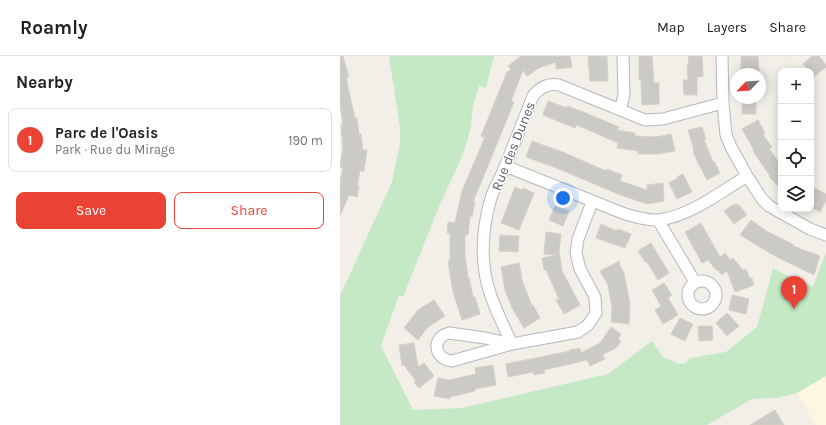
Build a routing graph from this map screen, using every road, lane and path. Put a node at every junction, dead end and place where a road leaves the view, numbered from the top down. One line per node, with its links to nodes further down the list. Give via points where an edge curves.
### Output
1 (623, 56): 4 (street, via 624,95)
2 (722, 56): 3 (street)
3 (723, 103): 4 (street, Rue des Dunes, via 653,120 637,118); 6 (street, via 728,141)
4 (620, 110): 5 (street, Rue des Dunes, via 559,85 548,84 533,96)
5 (505, 166): 7 (street); 11 (street, Rue des Dunes, via 488,209 484,261 488,288)
6 (747, 176): 8 (street, via 686,212); 9 (street, via 769,206 810,229)
7 (592, 202): 8 (street, via 633,217); 11 (street, via 578,239 576,254 580,269 595,297 596,313 593,320 578,332)
8 (658, 220): 10 (street)
9 (826, 234)
10 (695, 282)
11 (512, 344): 11 (street, via 449,333 440,338 437,348 442,358 452,361)

